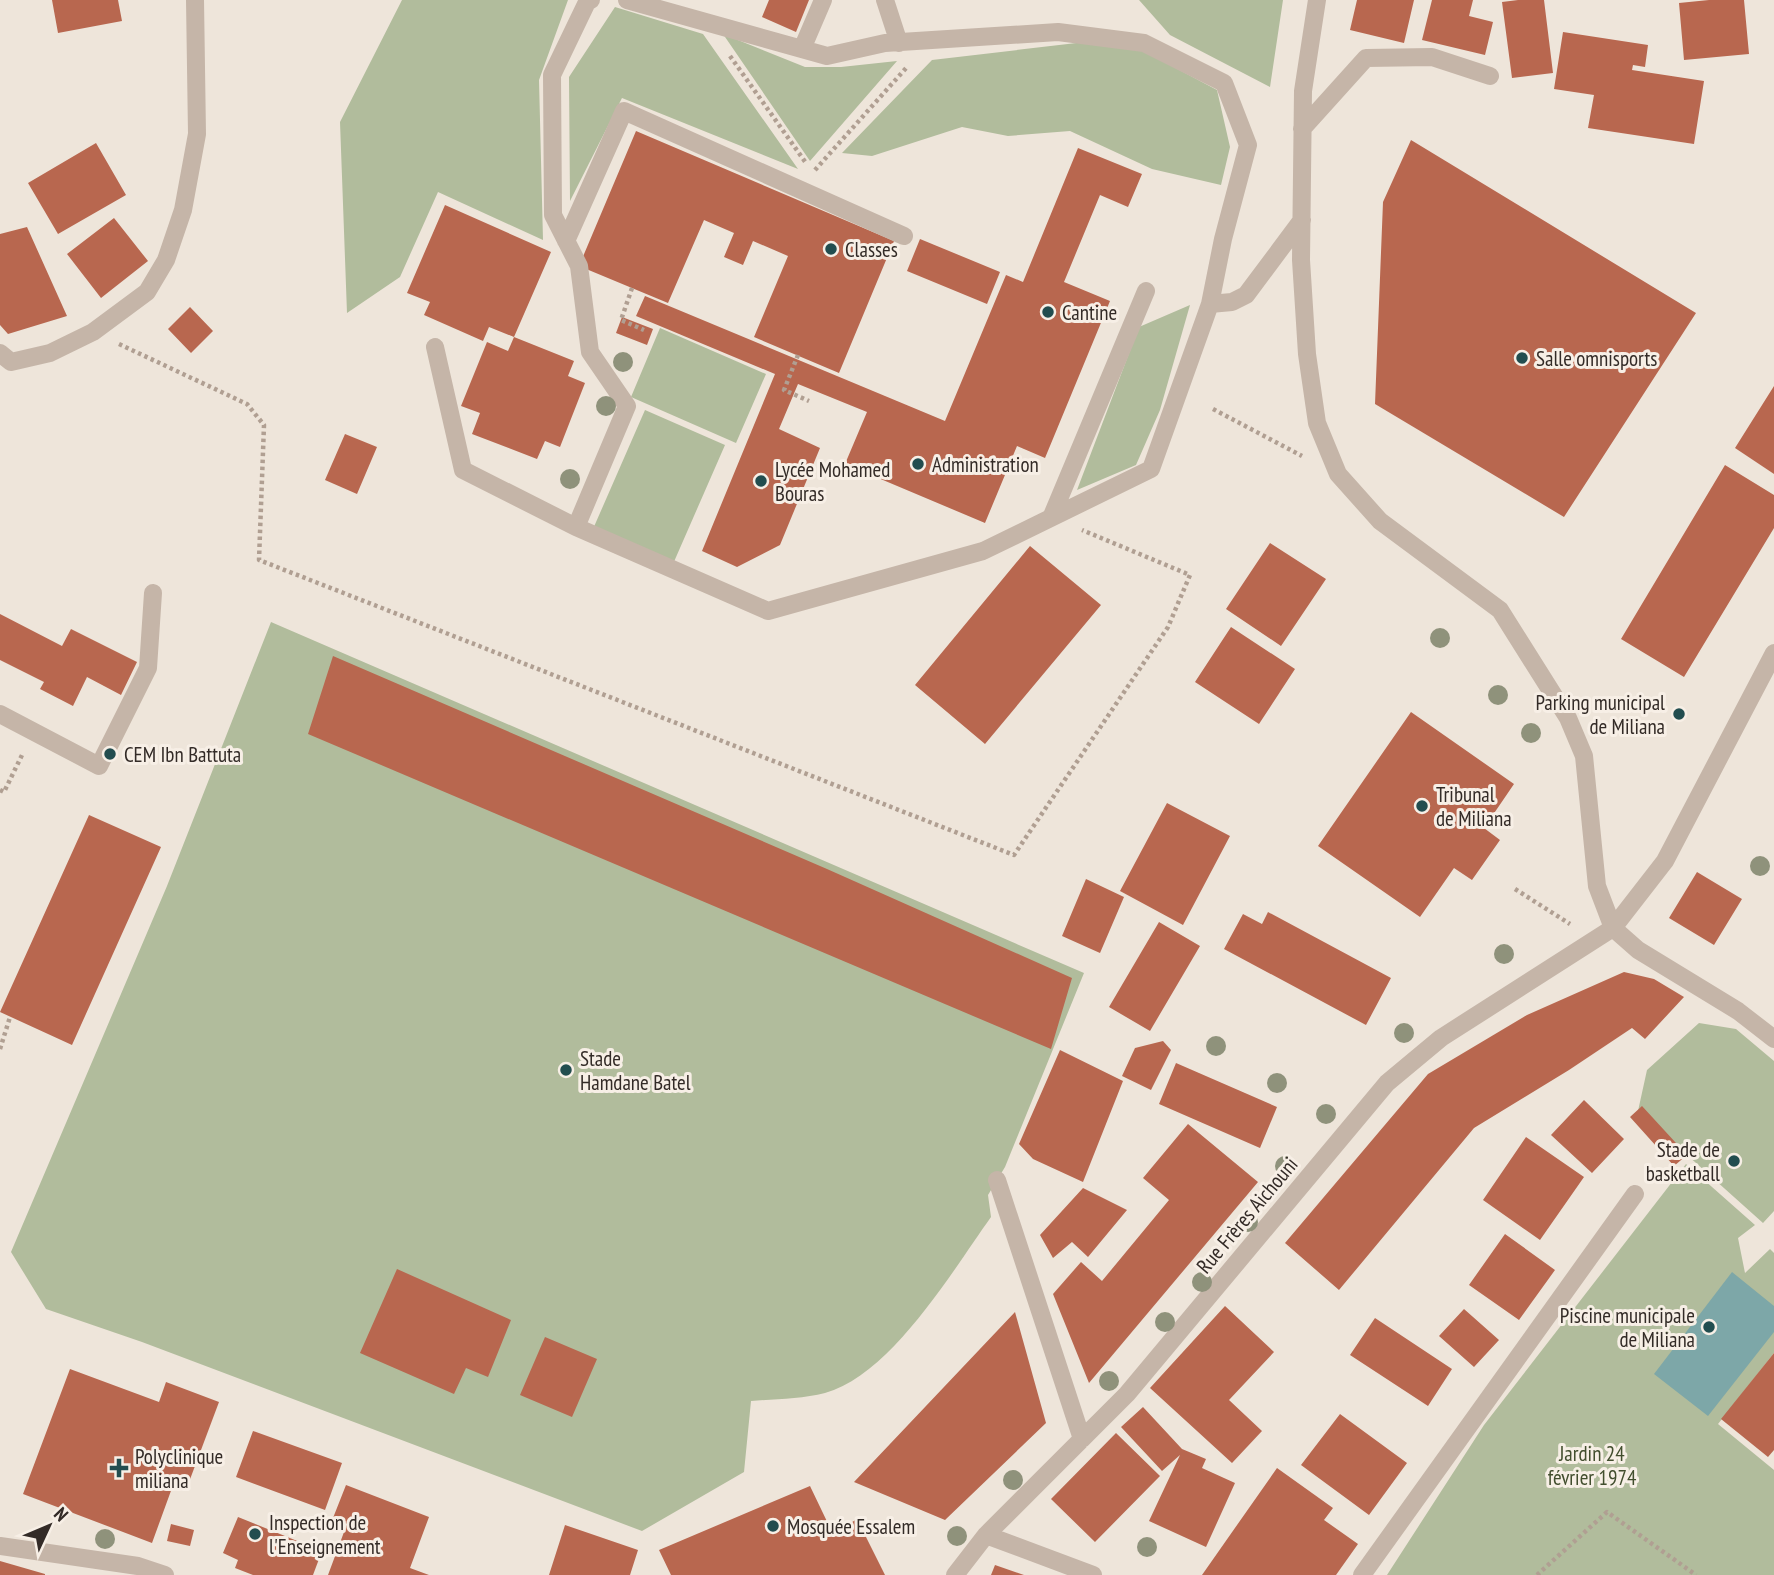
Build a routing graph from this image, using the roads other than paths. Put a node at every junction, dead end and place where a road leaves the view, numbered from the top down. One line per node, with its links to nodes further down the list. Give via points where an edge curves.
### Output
1 (195, 0): 17 (street, via 197,134 183,210 166,260 147,292 93,332 50,353 10,362)
2 (591, 0): 13 (street, via 552,75 553,215)
3 (627, 0): 8 (street)
4 (823, 0): 8 (street)
5 (885, 0): 7 (street)
6 (1317, 0): 10 (street)
7 (899, 43): 8 (street, via 827,56); 15 (street, via 1058,32 1144,43 1224,83 1248,145)
8 (802, 49)
9 (1490, 76): 10 (street, via 1432,57 1366,58)
10 (1302, 129): 11 (street)
11 (1302, 220): 15 (street, via 1246,295); 23 (street, via 1311,382 1317,423 1338,474 1380,521 1500,610 1568,718 1584,756 1597,886)
12 (904, 236): 13 (street, via 624,111)
13 (566, 241): 19 (street, via 579,266 590,352 627,406)
14 (1146, 291): 18 (street)
15 (1210, 304): 18 (street, via 1151,468)
16 (435, 347): 19 (street, via 463,470)
17 (0, 353)
18 (1051, 517): 19 (street, via 983,551 768,611)
19 (576, 527)
20 (153, 593): 22 (street, via 148,668 99,766)
21 (1774, 653): 23 (street, Rue Frères Aichouni, via 1665,861)
22 (0, 714)
23 (1613, 928): 24 (street, via 1638,950 1738,1011); 27 (street, Rue Frères Aichouni, via 1441,1038 1387,1083 1127,1394)
24 (1774, 1039)
25 (998, 1180): 27 (street)
26 (1635, 1194): 33 (street)
27 (1082, 1439): 28 (street, Rue Frères Aichouni)
28 (986, 1535): 31 (street, Rue Frères Aichouni); 32 (street)
29 (0, 1546): 30 (street, via 138,1566)
30 (165, 1575)
31 (955, 1575)
32 (1093, 1575)
33 (1362, 1575)

